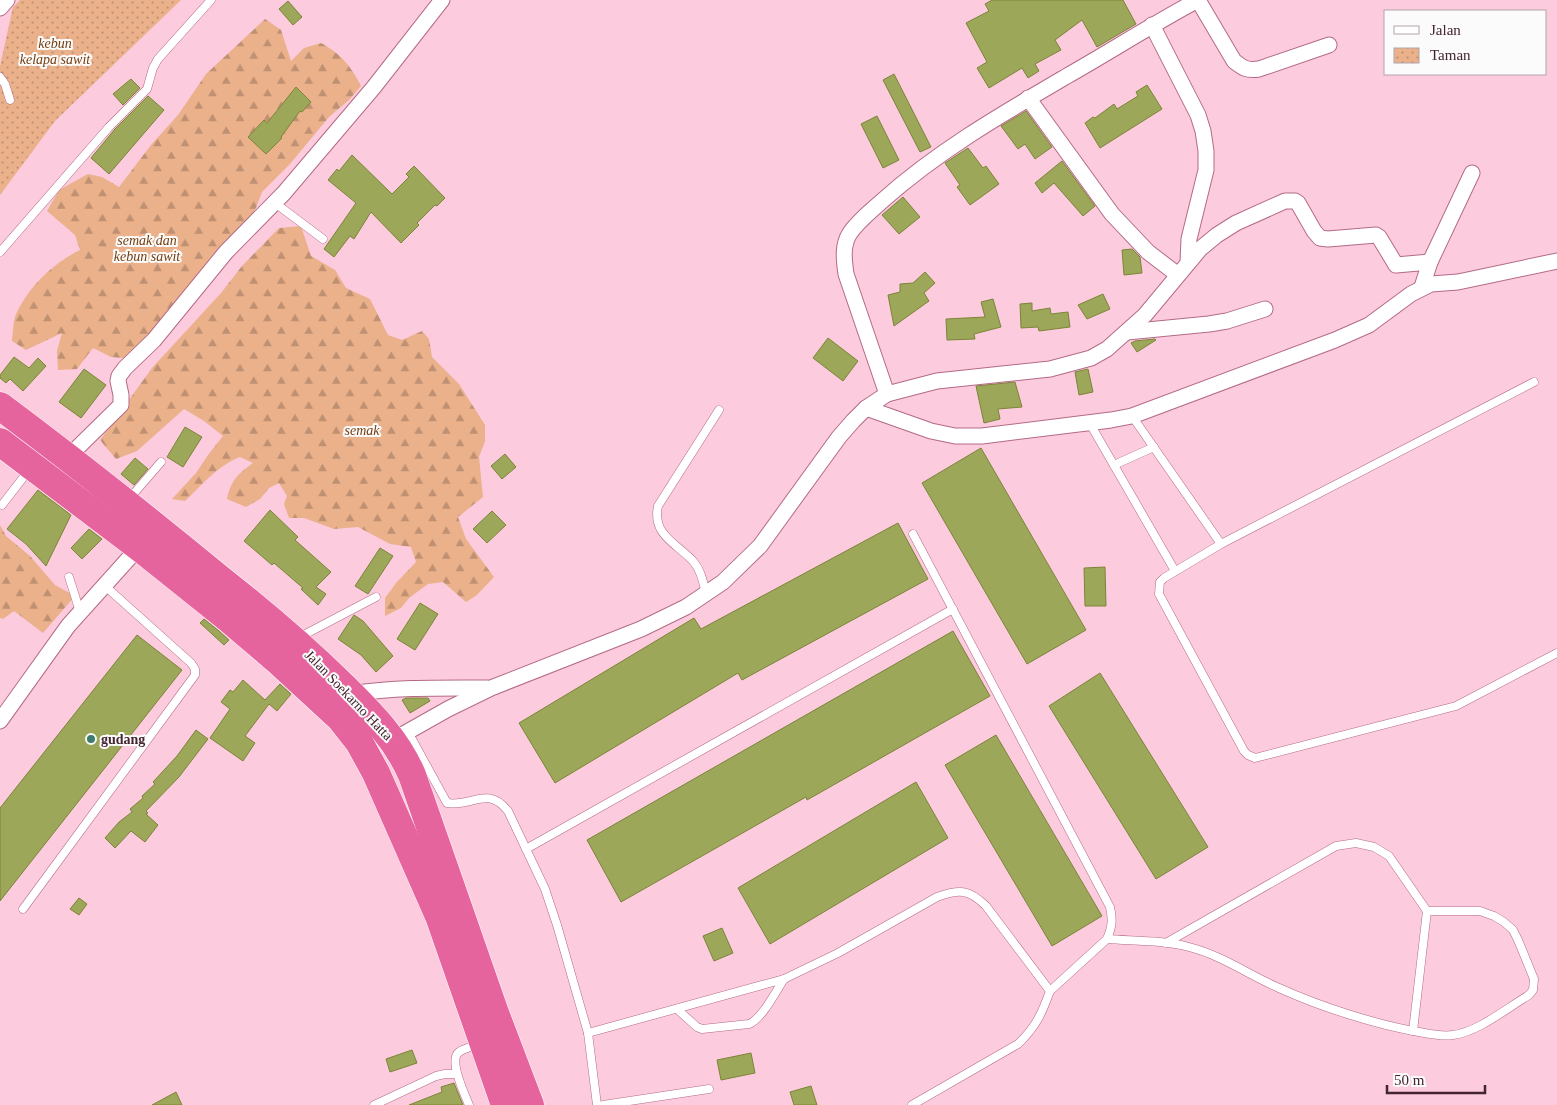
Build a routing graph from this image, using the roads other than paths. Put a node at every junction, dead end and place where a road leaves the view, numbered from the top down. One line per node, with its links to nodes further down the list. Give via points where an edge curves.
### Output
1 (7, 0): 4 (street)
2 (211, 0): 13 (lane, via 158,59 147,89 109,126)
3 (442, 0): 11 (street, via 374,87)
4 (0, 8)
5 (1152, 25): 6 (street, via 1198,0 1234,61 1250,70); 8 (street); 16 (street, via 1203,131 1206,170 1188,239)
6 (1329, 45)
7 (0, 77): 9 (lane)
8 (1028, 98): 17 (street, via 1112,214 1148,252); 22 (street, via 909,176 849,234 845,245 846,274)
9 (10, 100)
10 (1472, 173): 15 (street)
11 (275, 203): 12 (lane); 30 (street, via 226,252 154,340 124,368 118,381 121,405)
12 (323, 240)
13 (0, 252)
14 (1557, 261): 18 (street)
15 (1430, 262): 16 (street, via 1396,265 1376,235 1320,238 1298,203 1291,200 1236,222 1200,249); 18 (street)
16 (1188, 263): 17 (street)
17 (1178, 275): 20 (street)
18 (1422, 287): 26 (street, via 1369,325)
19 (1265, 309): 20 (street, via 1209,324)
20 (1127, 332): 22 (street, via 1091,358 1070,364 937,382)
21 (1534, 382): 37 (lane)
22 (887, 394): 24 (street)
23 (0, 406): 30 (highway, Jalan Soekarno Hatta)
24 (866, 408): 27 (street, via 955,436 982,436); 42 (street, via 839,437 760,546)
25 (719, 410): 42 (lane, via 656,514 660,530 698,569)
26 (1132, 416): 27 (street); 29 (lane)
27 (1089, 422): 32 (lane)
28 (0, 442): 33 (highway, Jalan Soekarno Hatta)
29 (1154, 447): 32 (lane); 37 (lane)
30 (67, 458): 34 (highway, Jalan Soekarno Hatta)
31 (161, 462): 34 (lane)
32 (1114, 465): 39 (lane)
33 (32, 467): 35 (lane); 38 (highway, Jalan Soekarno Hatta)
34 (126, 502): 46 (highway, Jalan Soekarno Hatta)
35 (2, 505)
36 (913, 534): 44 (lane)
37 (1221, 544): 39 (lane)
38 (139, 547): 41 (street); 62 (highway, Jalan Soekarno Hatta, via 277,660 340,718 359,742 439,916)
39 (1175, 571): 47 (lane, via 1160,582 1159,594 1244,751 1255,758 1456,706)
40 (69, 577): 45 (lane)
41 (104, 585): 45 (street); 53 (lane, via 191,663 195,675)
42 (706, 594): 48 (street, via 641,629)
43 (376, 597): 46 (lane)
44 (953, 610): 52 (lane); 55 (lane, via 1110,907 1112,929)
45 (80, 612): 50 (street)
46 (294, 640): 49 (highway, Jalan Soekarno Hatta)
47 (1557, 653)
48 (491, 688): 49 (street, via 415,687); 51 (street)
49 (351, 694): 51 (highway, Jalan Soekarno Hatta)
50 (0, 721)
51 (401, 736): 52 (lane, via 447,803 488,798 501,803); 68 (highway, Jalan Soekarno Hatta, via 403,755)
52 (526, 849): 61 (lane, via 557,924)
53 (22, 909)
54 (1427, 911): 56 (lane, via 1390,856 1374,847 1356,843 1336,846); 60 (lane); 60 (lane, via 1480,911 1504,922 1518,940 1534,985 1529,995 1471,1031 1452,1036)
55 (1107, 939): 56 (lane); 58 (lane)
56 (1166, 943): 60 (lane, via 1203,952 1320,1004)
57 (784, 979): 58 (lane, via 838,953 937,897 951,891 963,891 976,895 986,906); 59 (lane); 59 (lane, via 753,1023 702,1029)
58 (1050, 991): 71 (lane, via 1040,1019 1018,1044)
59 (677, 1009): 61 (lane)
60 (1413, 1031)
61 (588, 1033): 69 (lane)
62 (482, 1042): 63 (lane, via 457,1054); 67 (highway, Jalan Soekarno Hatta)
63 (456, 1074): 65 (lane, via 436,1076); 66 (lane)
64 (708, 1089): 70 (lane)
65 (374, 1105)
66 (469, 1105)
67 (505, 1105)
68 (530, 1105)
69 (598, 1105)
70 (603, 1105)
71 (912, 1105)

